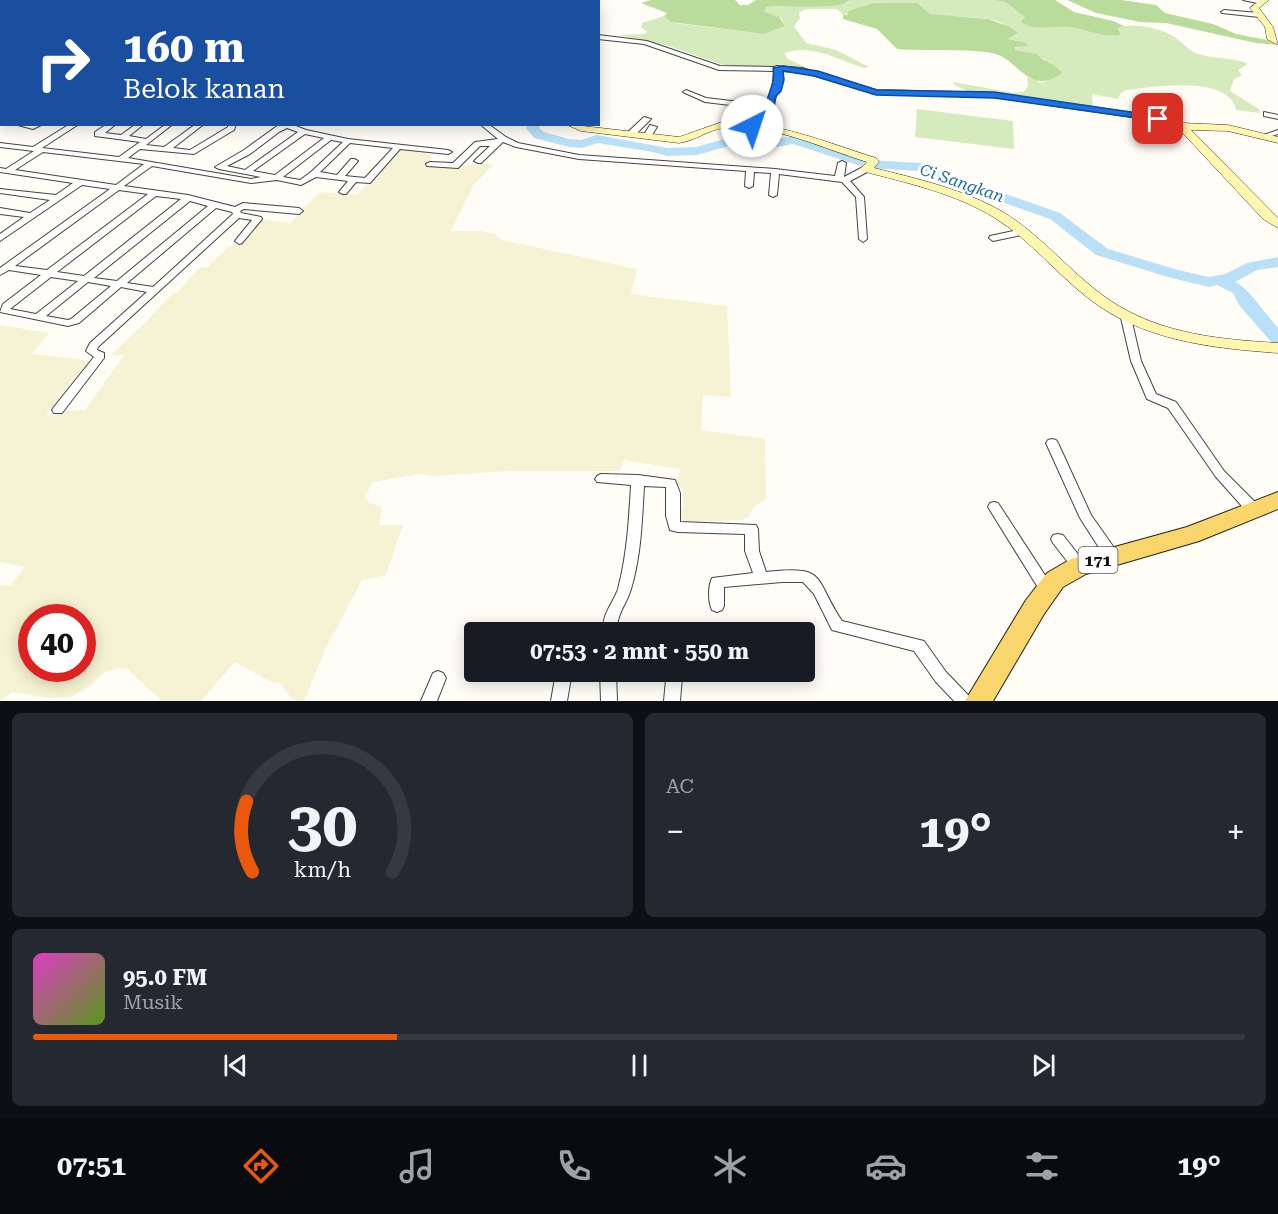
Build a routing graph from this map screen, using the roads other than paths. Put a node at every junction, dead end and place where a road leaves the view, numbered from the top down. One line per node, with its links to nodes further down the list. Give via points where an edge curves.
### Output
1 (1246, 0): 2 (street)
2 (1264, 1): 4 (street, via 1254,8)
3 (1224, 12): 4 (street)
4 (1259, 15): 6 (street, via 1269,27 1270,37)
5 (600, 37): 7 (street, via 645,42 719,68)
6 (1278, 42)
7 (777, 68): 9 (street, via 780,80); 24 (street, via 815,73 876,92 994,95 1154,118)
8 (686, 92): 9 (street, via 705,100)
9 (769, 107): 13 (street)
10 (1267, 114): 11 (street)
11 (1278, 117)
12 (647, 119): 26 (street)
13 (756, 125): 26 (street, via 715,126 683,140); 49 (street, via 872,160)
14 (73, 126): 39 (street)
15 (110, 126): 30 (street, via 98,135)
16 (138, 126): 30 (street)
17 (169, 126): 33 (street)
18 (198, 126): 40 (street)
19 (232, 126): 40 (street, via 191,152)
20 (282, 126): 48 (street)
21 (287, 126): 25 (street)
22 (486, 126): 35 (street)
23 (576, 126): 26 (street)
24 (1182, 126): 28 (street); 77 (street)
25 (304, 132): 29 (street); 53 (street)
26 (633, 132)
27 (1278, 132): 28 (street)
28 (1265, 135): 32 (street)
29 (330, 137): 34 (street); 59 (street)
30 (122, 138): 33 (street)
31 (0, 140): 39 (street)
32 (1278, 140)
33 (147, 141): 37 (street)
34 (348, 141): 38 (street); 55 (street)
35 (500, 141): 44 (street); 47 (street, via 478,144 455,166); 50 (street, via 579,157)
36 (0, 145): 39 (street)
37 (138, 147): 40 (street); 42 (street)
38 (398, 147): 41 (street); 60 (street, via 369,180)
39 (39, 148): 42 (street); 51 (street)
40 (165, 150)
41 (448, 152)
42 (117, 159): 45 (street)
43 (354, 160): 58 (street)
44 (478, 161)
45 (151, 163): 54 (street); 64 (street)
46 (842, 163): 61 (street)
47 (430, 164)
48 (219, 167): 53 (street); 54 (street)
49 (868, 167): 61 (street); 78 (street, via 963,198 998,214)
50 (750, 169): 52 (street); 65 (street)
51 (4, 170): 57 (street); 62 (street)
52 (775, 171): 61 (street); 69 (street)
53 (247, 172): 59 (street)
54 (205, 173): 59 (street, via 256,182)
55 (314, 174): 56 (street); 59 (street, via 301,183)
56 (327, 175): 58 (street); 63 (street)
57 (0, 176)
58 (339, 177): 60 (street)
59 (277, 178)
60 (354, 179): 68 (street)
61 (842, 179): 81 (street, via 860,197)
62 (82, 181): 64 (street); 70 (street)
63 (318, 184)
64 (119, 186): 67 (street); 83 (street)
65 (749, 186)
66 (0, 190): 70 (street)
67 (156, 192): 71 (street); 84 (street)
68 (342, 192)
69 (773, 195)
70 (57, 198): 76 (street)
71 (188, 198): 72 (street); 85 (street)
72 (214, 204): 75 (street); 86 (street)
73 (0, 211): 76 (street)
74 (299, 211): 75 (street, via 243,206)
75 (237, 212): 82 (street, via 258,219); 87 (street)
76 (32, 216): 79 (street)
77 (1278, 224)
78 (1023, 232): 80 (street); 89 (street, via 1091,294)
79 (2, 235)
80 (993, 238)
81 (863, 239)
82 (239, 241)
83 (5, 265): 84 (street)
84 (48, 274): 85 (street); 88 (street, via 3,310)
85 (84, 280): 86 (street); 88 (street)
86 (119, 284): 87 (street); 88 (street, via 71,322)
87 (156, 290): 91 (street, via 92,348 99,358)
88 (38, 317)
89 (1126, 318): 90 (street, via 1180,338); 97 (street, via 1136,361 1151,396 1172,406 1220,474)
90 (1276, 349)
91 (58, 410)
92 (1052, 444): 99 (street, via 1086,518)
93 (601, 479): 94 (street)
94 (638, 480): 101 (street, via 673,485 671,520 675,526 751,529 752,551); 104 (street, via 627,580)
95 (1278, 500): 97 (main road, 171)
96 (994, 507): 102 (street)
97 (1254, 510): 99 (main road, 171, via 1191,535)
98 (1058, 539): 100 (street)
99 (1112, 556): 100 (main road, 171)
100 (1079, 566): 102 (main road, 171, via 1055,580)
101 (761, 578): 103 (street, via 717,582); 113 (street, via 810,578 837,626 921,648)
102 (1047, 590): 114 (main road, 171)
103 (717, 606)
104 (609, 622)
105 (438, 678): 109 (street)
106 (562, 682): 110 (street)
107 (608, 682): 111 (street)
108 (674, 682): 112 (street)
109 (429, 701)
110 (559, 701)
111 (609, 701)
112 (672, 701)
113 (964, 701)
114 (978, 701)

